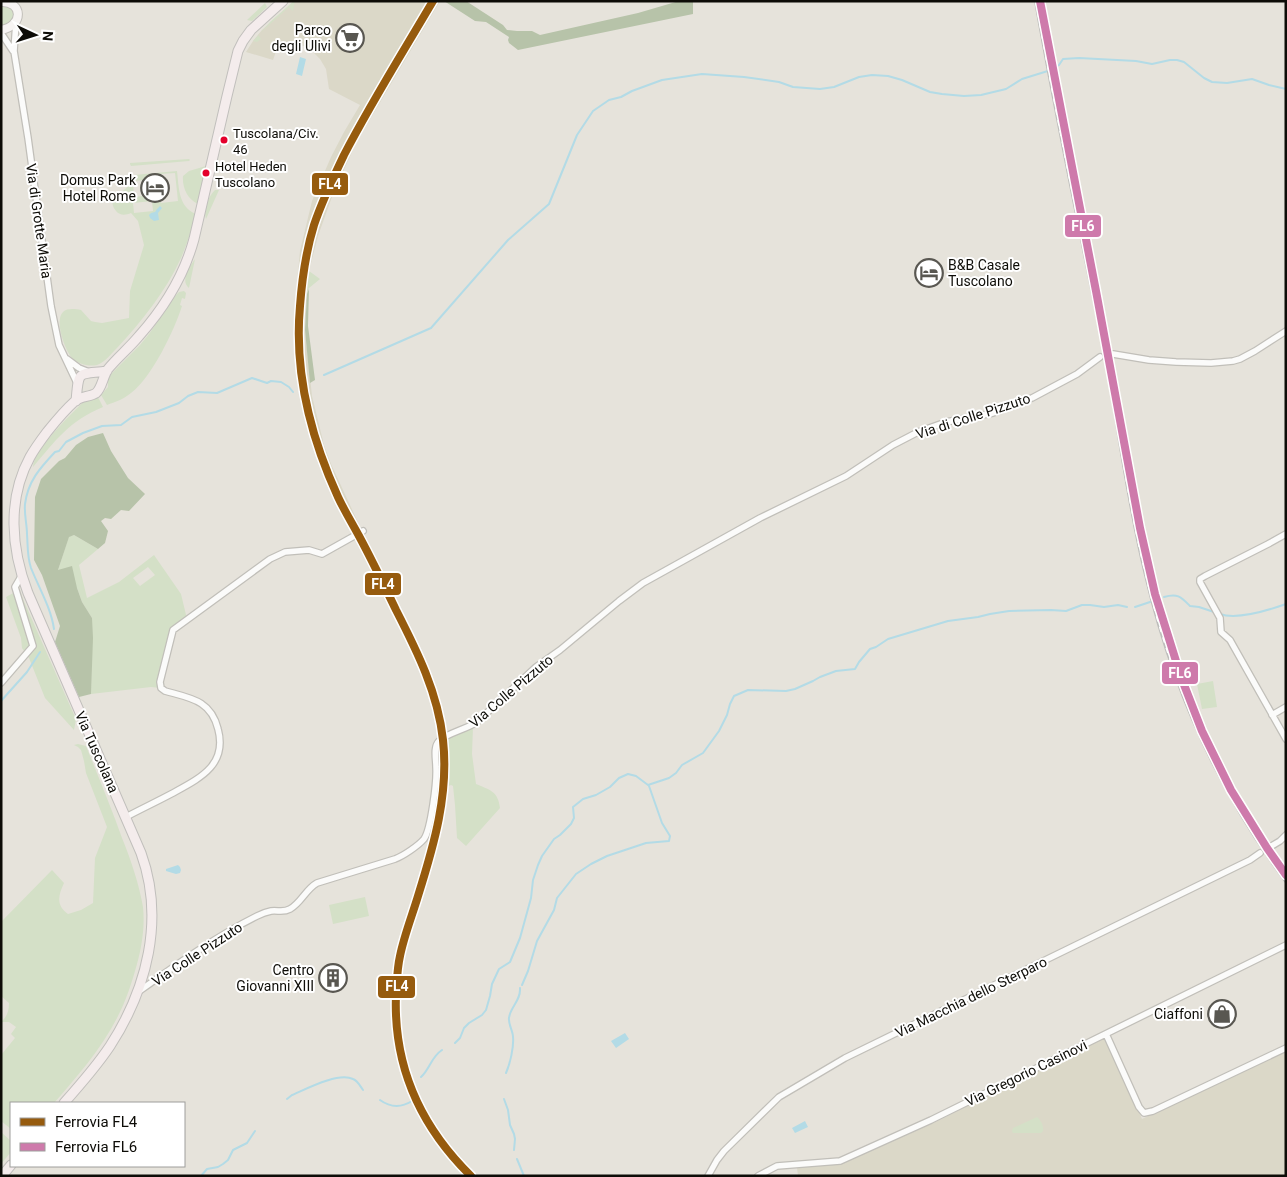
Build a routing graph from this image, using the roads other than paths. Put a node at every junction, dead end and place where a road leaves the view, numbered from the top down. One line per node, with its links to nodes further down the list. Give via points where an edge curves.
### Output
1 (283, 1): 10 (main road, via 252,30 238,51 190,255 181,275 156,315)
2 (9, 2): 3 (main road, via 18,13)
3 (16, 22): 4 (main road); 5 (street, Via di Grotte Maria)
4 (2, 30): 5 (street, Via di Grotte Maria)
5 (15, 55): 8 (street, Via di Grotte Maria, via 51,306 59,345)
6 (1286, 331): 7 (street, via 1253,353 1233,361 1176,362)
7 (1113, 354)
8 (66, 358): 11 (street); 12 (street, Via di Grotte Maria)
9 (1100, 358): 16 (street, Via di Colle Pizzuto, via 1046,391 1011,406 921,430)
10 (107, 370): 11 (main road); 13 (main road)
11 (90, 372): 12 (main road, via 81,375); 13 (main road, via 99,378)
12 (77, 384): 14 (main road, via 79,390); 15 (main road)
13 (100, 385): 14 (main road, via 96,393)
14 (87, 395): 15 (main road, Via Tuscolana)
15 (76, 401): 19 (main road, Via Tuscolana, via 38,444 20,482 14,527)
16 (846, 476): 29 (street, Via Colle Pizzuto, via 760,518 640,585 536,667 477,722 439,740 436,744 434,800 426,834 409,851 395,859 317,883 292,908 266,912 252,919)
17 (363, 531): 24 (street, via 322,554 309,550 285,552 270,559 173,630 161,688 205,706 218,728 219,751 212,766 202,776)
18 (1286, 534): 22 (street, via 1200,579 1220,618 1221,632 1230,640)
19 (22, 575): 20 (street, via 15,587 33,646); 24 (main road, Via Tuscolana)
20 (1, 683)
21 (1286, 708): 22 (street)
22 (1272, 715): 23 (street)
23 (1286, 739)
24 (126, 817): 29 (main road, Via Tuscolana, via 144,860 152,900 150,945)
25 (1286, 835): 26 (street)
26 (1270, 847)
27 (1260, 853): 35 (street, Via Macchia dello Sterparo, via 844,1058 774,1101 721,1154)
28 (1286, 945): 30 (street, Via Gregorio Casinovi)
29 (138, 992): 32 (main road, Via Tuscolana, via 110,1046)
30 (1106, 1034): 31 (street, via 1144,1113 1153,1112); 36 (street, Via Gregorio Casinovi, via 840,1161 777,1166)
31 (1286, 1048)
32 (65, 1102)
33 (10, 1166): 34 (main road)
34 (2, 1176)
35 (708, 1176)
36 (758, 1176)

